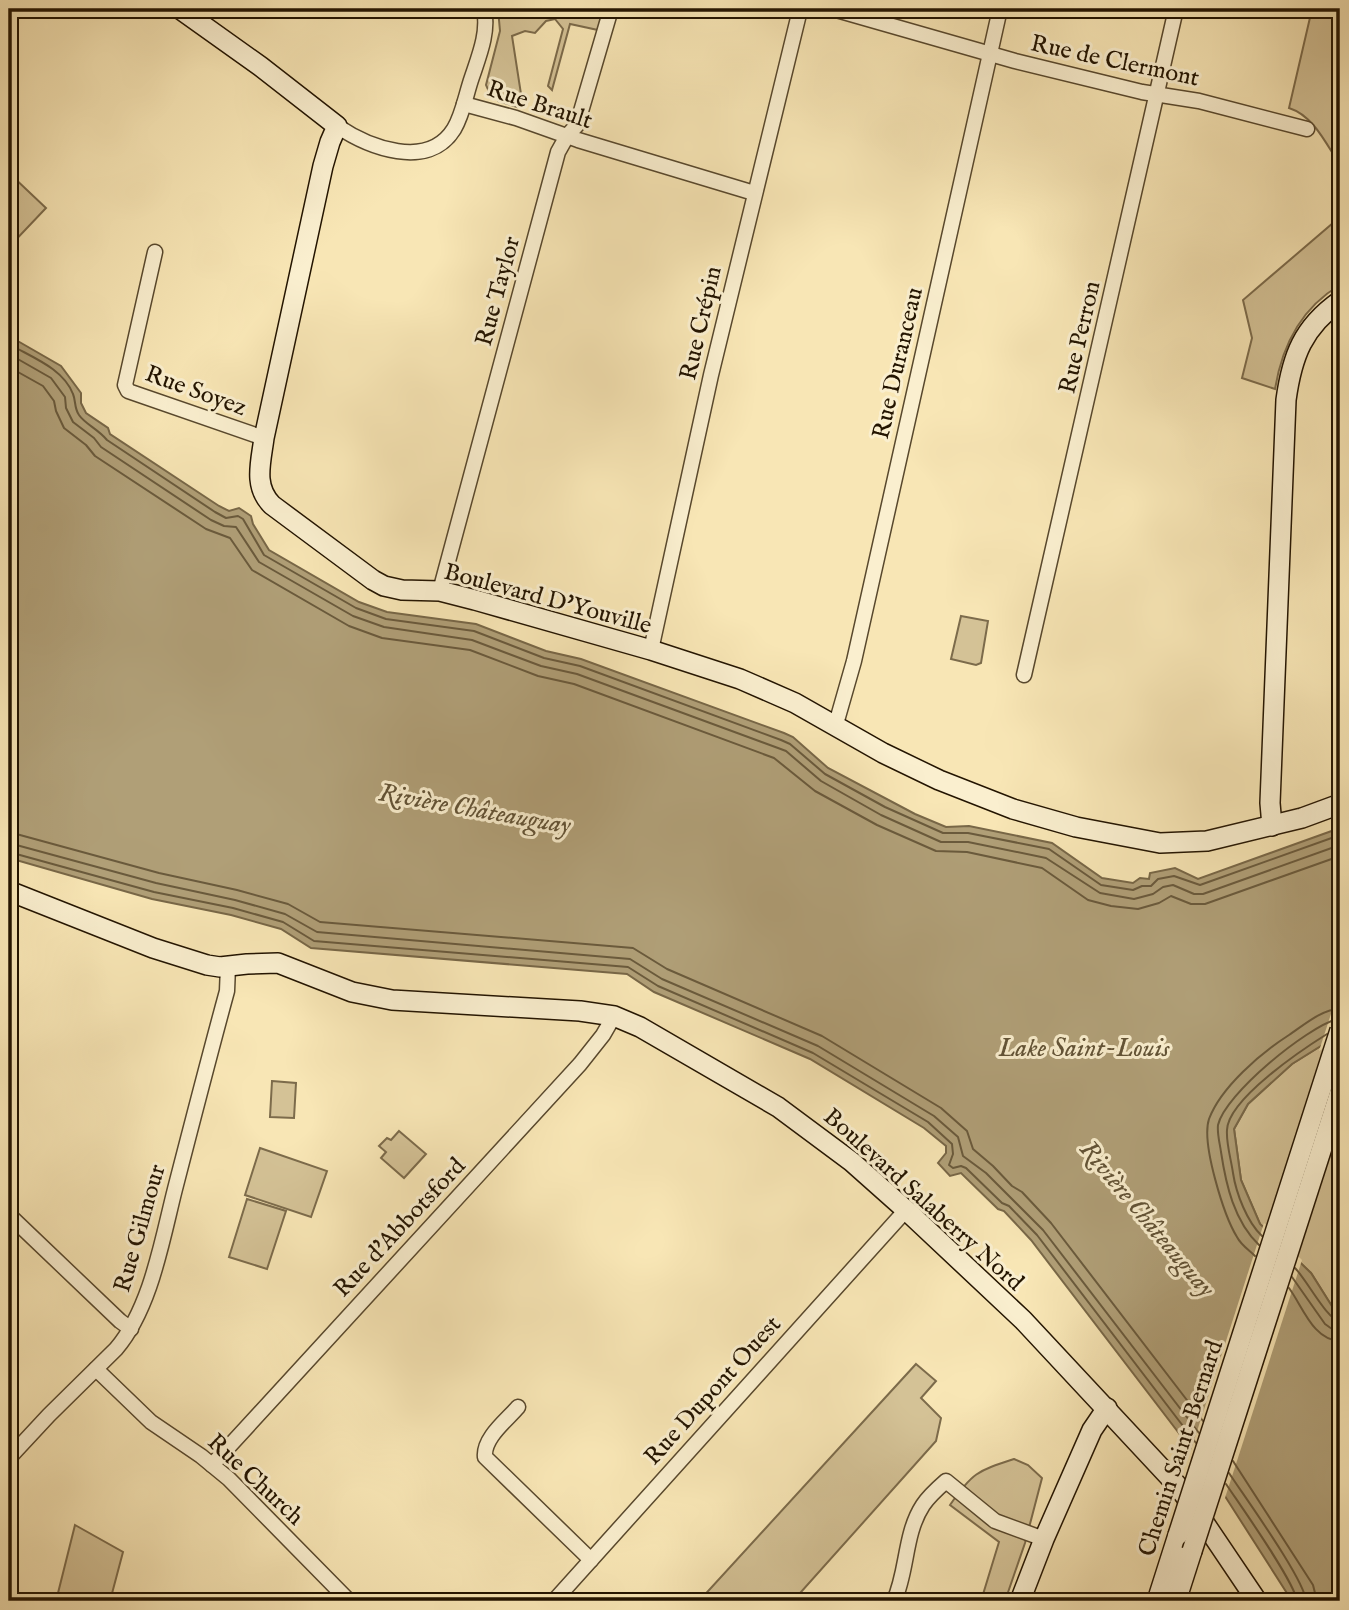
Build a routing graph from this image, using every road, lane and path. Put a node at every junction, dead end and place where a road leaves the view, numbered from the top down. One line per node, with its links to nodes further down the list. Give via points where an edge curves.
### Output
1 (180, 9): 11 (street)
2 (484, 9): 10 (street, via 485,29)
3 (611, 9): 13 (street, Rue Taylor, via 577,125)
4 (804, 9): 14 (street, Rue Crépin, via 799,14)
5 (833, 9): 8 (street, Rue de Clermont)
6 (1000, 9): 8 (street, Rue Duranceau)
7 (1176, 9): 9 (street, Rue Perron)
8 (990, 53): 9 (street, Rue de Clermont); 21 (street, Rue Duranceau, via 854,661)
9 (1158, 94): 12 (street, Rue de Clermont); 20 (street, Rue Perron)
10 (464, 104): 11 (street, Rue Brault, via 450,134 424,150 381,148); 13 (street, Rue Brault)
11 (337, 126): 17 (street, Boulevard D'Youville, via 323,166)
12 (1307, 129)
13 (567, 136): 14 (street, Rue Brault); 18 (street, Rue Taylor, via 558,152)
14 (754, 192): 19 (street, Rue Crépin)
15 (155, 252): 17 (street, Rue Soyez, via 125,385 128,391)
16 (1340, 300): 23 (street, via 1304,336 1286,400 1270,780)
17 (264, 438): 18 (street, Boulevard D'Youville, via 260,484 279,510 384,586)
18 (440, 591): 19 (street, Boulevard D'Youville)
19 (651, 650): 21 (street, Boulevard D'Youville, via 765,688)
20 (1024, 675)
21 (833, 725): 23 (street, Boulevard D'Youville, via 956,787 1076,827 1179,843 1228,838)
22 (1340, 804): 23 (street, Boulevard D'Youville)
23 (1272, 826)
24 (9, 891): 25 (street, Boulevard Salaberry Nord, via 174,956)
25 (228, 966): 26 (street, Boulevard Salaberry Nord, via 278,963 352,992 398,1001); 31 (street, Rue Gilmour, via 227,991 170,1209)
26 (614, 1016): 29 (street, Boulevard Salaberry Nord, via 785,1111); 36 (street, Rue d'Abbotsford, via 580,1065)
27 (1340, 1030): 43 (street, Chemin Saint-Bernard, bridge)
28 (1340, 1092): 44 (street, Chemin Saint-Bernard, bridge)
29 (906, 1210): 34 (street, Boulevard Salaberry Nord, via 1023,1320); 38 (street, Rue Dupont Ouest)
30 (9, 1215): 31 (street)
31 (131, 1329): 32 (street, Rue Gilmour)
32 (96, 1369): 35 (street, Rue Gilmour); 36 (street, Rue Church, via 151,1422)
33 (518, 1407): 38 (street, via 488,1442 484,1455)
34 (1107, 1409): 37 (street, via 1092,1430); 45 (street, Boulevard Salaberry Nord, via 1186,1496)
35 (11, 1450)
36 (212, 1465): 39 (street, Rue Church)
37 (1044, 1539): 41 (street, via 995,1521 946,1481 916,1518); 42 (street)
38 (591, 1560): 40 (street, Rue Dupont Ouest)
39 (349, 1601)
40 (554, 1601)
41 (894, 1601)
42 (1020, 1601)
43 (1157, 1601)
44 (1176, 1601)
45 (1257, 1601)

